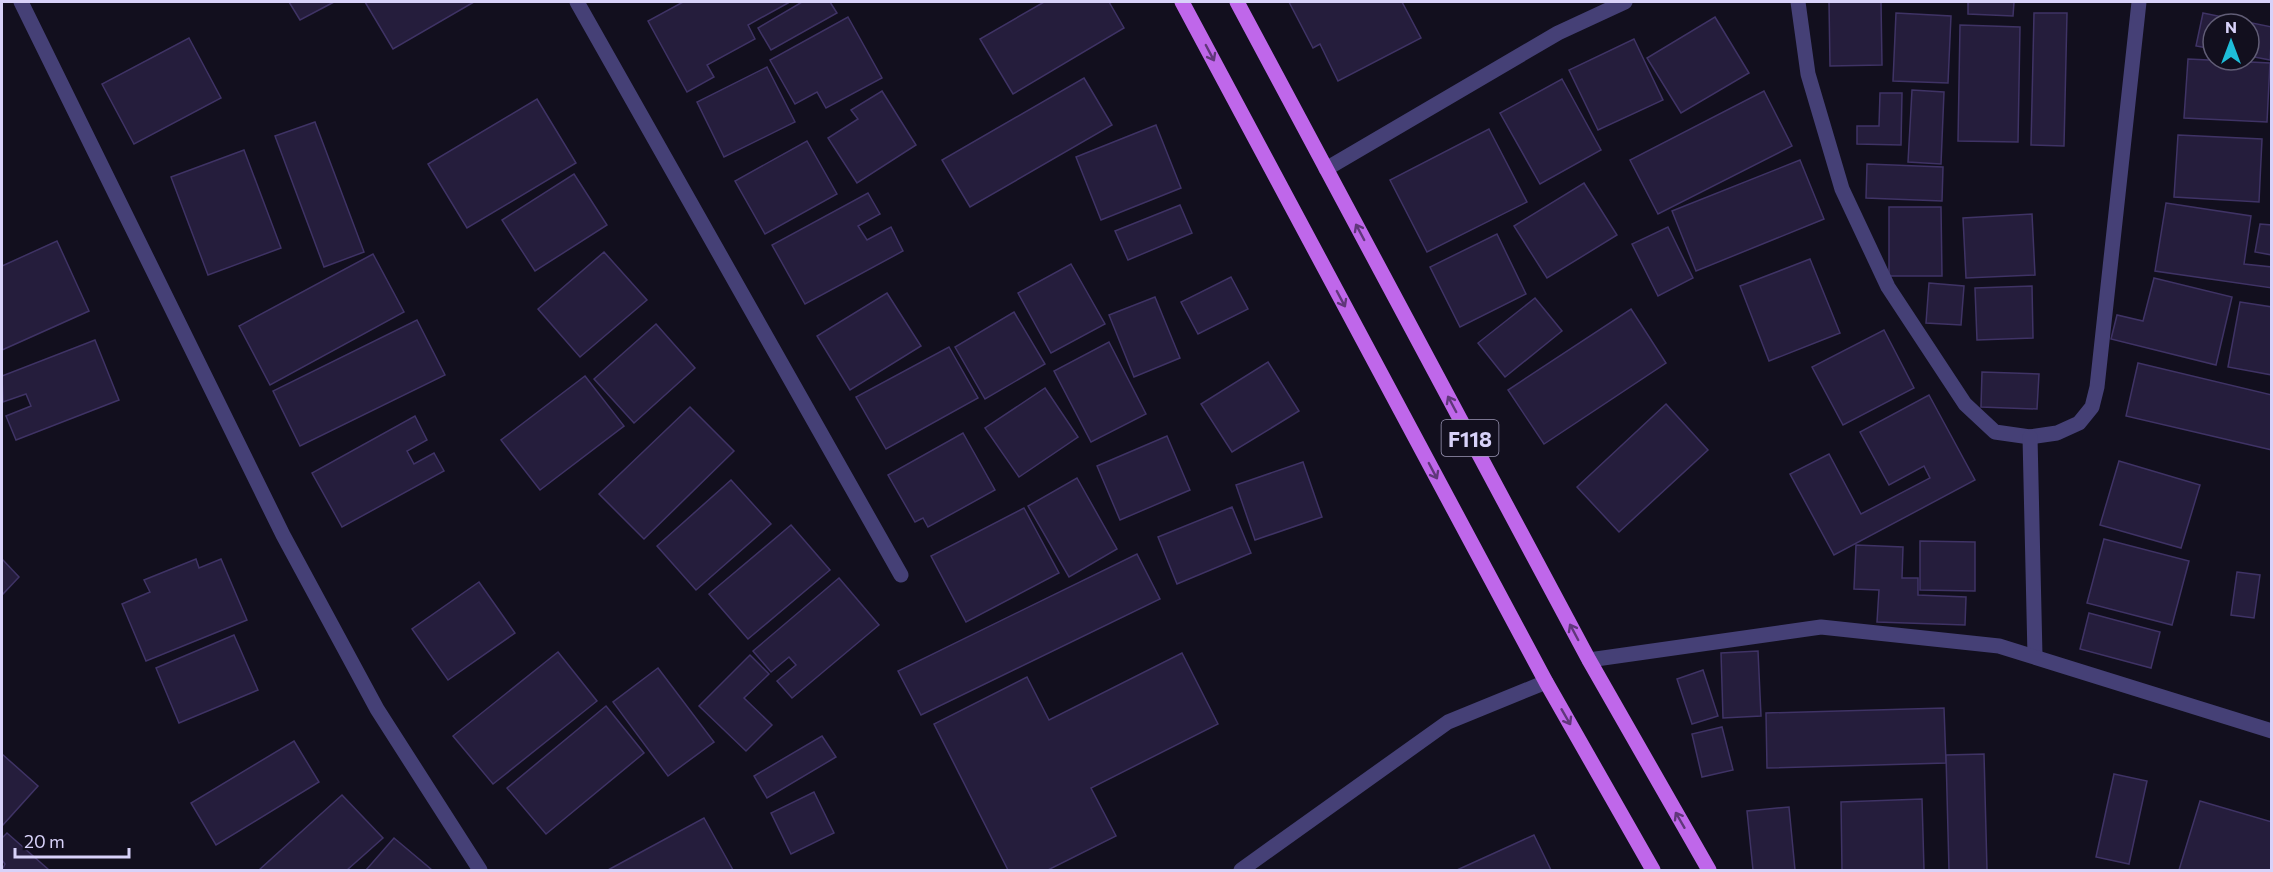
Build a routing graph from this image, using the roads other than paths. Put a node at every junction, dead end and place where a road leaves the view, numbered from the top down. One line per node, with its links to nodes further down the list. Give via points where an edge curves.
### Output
1 (21, 2): 15 (street, via 283,535 377,709)
2 (577, 2): 10 (street)
3 (1182, 2): 13 (main road, F118, one-way to 13)
4 (1237, 2): 8 (main road, F118)
5 (1625, 2): 8 (street, via 1558,33)
6 (1798, 2): 9 (street, via 1808,74 1842,189 1887,287 1965,404 1995,432)
7 (2139, 2): 9 (street, via 2095,397 2079,423 2057,433)
8 (1326, 169): 12 (main road, F118, one-way to 8)
9 (2030, 437): 11 (street)
10 (901, 575)
11 (2035, 656): 12 (street, via 1999,646 1821,627); 14 (street)
12 (1589, 660): 18 (main road, F118, one-way to 12)
13 (1546, 682): 16 (street, via 1448,722); 17 (main road, F118, one-way to 17)
14 (2271, 731)
15 (480, 870)
16 (1241, 870)
17 (1653, 870)
18 (1709, 870)

